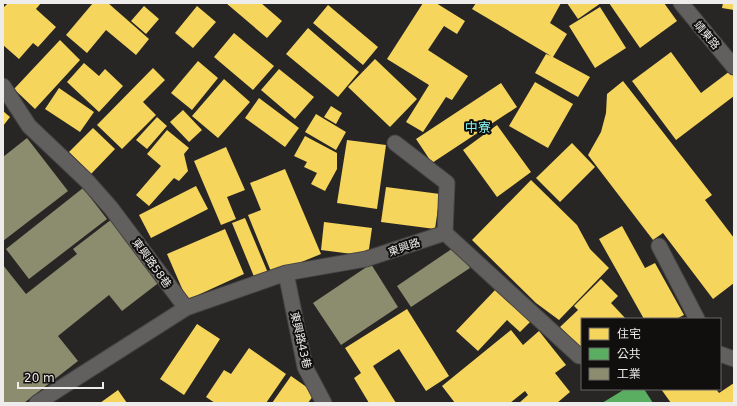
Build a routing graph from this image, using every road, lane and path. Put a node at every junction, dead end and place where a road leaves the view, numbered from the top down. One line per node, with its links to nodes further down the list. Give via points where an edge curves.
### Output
1 (681, 3): 2 (lane, 靖東路)
2 (734, 67)
3 (3, 86): 8 (lane, 東興路58巷, via 29,126 88,182 111,208)
4 (395, 143): 5 (lane, via 447,183)
5 (445, 233): 7 (lane, 東興路, via 366,259); 11 (lane)
6 (659, 246): 9 (lane)
7 (286, 273): 8 (lane, 東興路); 14 (lane, 東興路43巷, via 305,367)
8 (186, 308): 13 (lane)
9 (696, 318)
10 (721, 354): 12 (lane)
11 (581, 356)
12 (734, 359)
13 (37, 403)
14 (324, 403)

